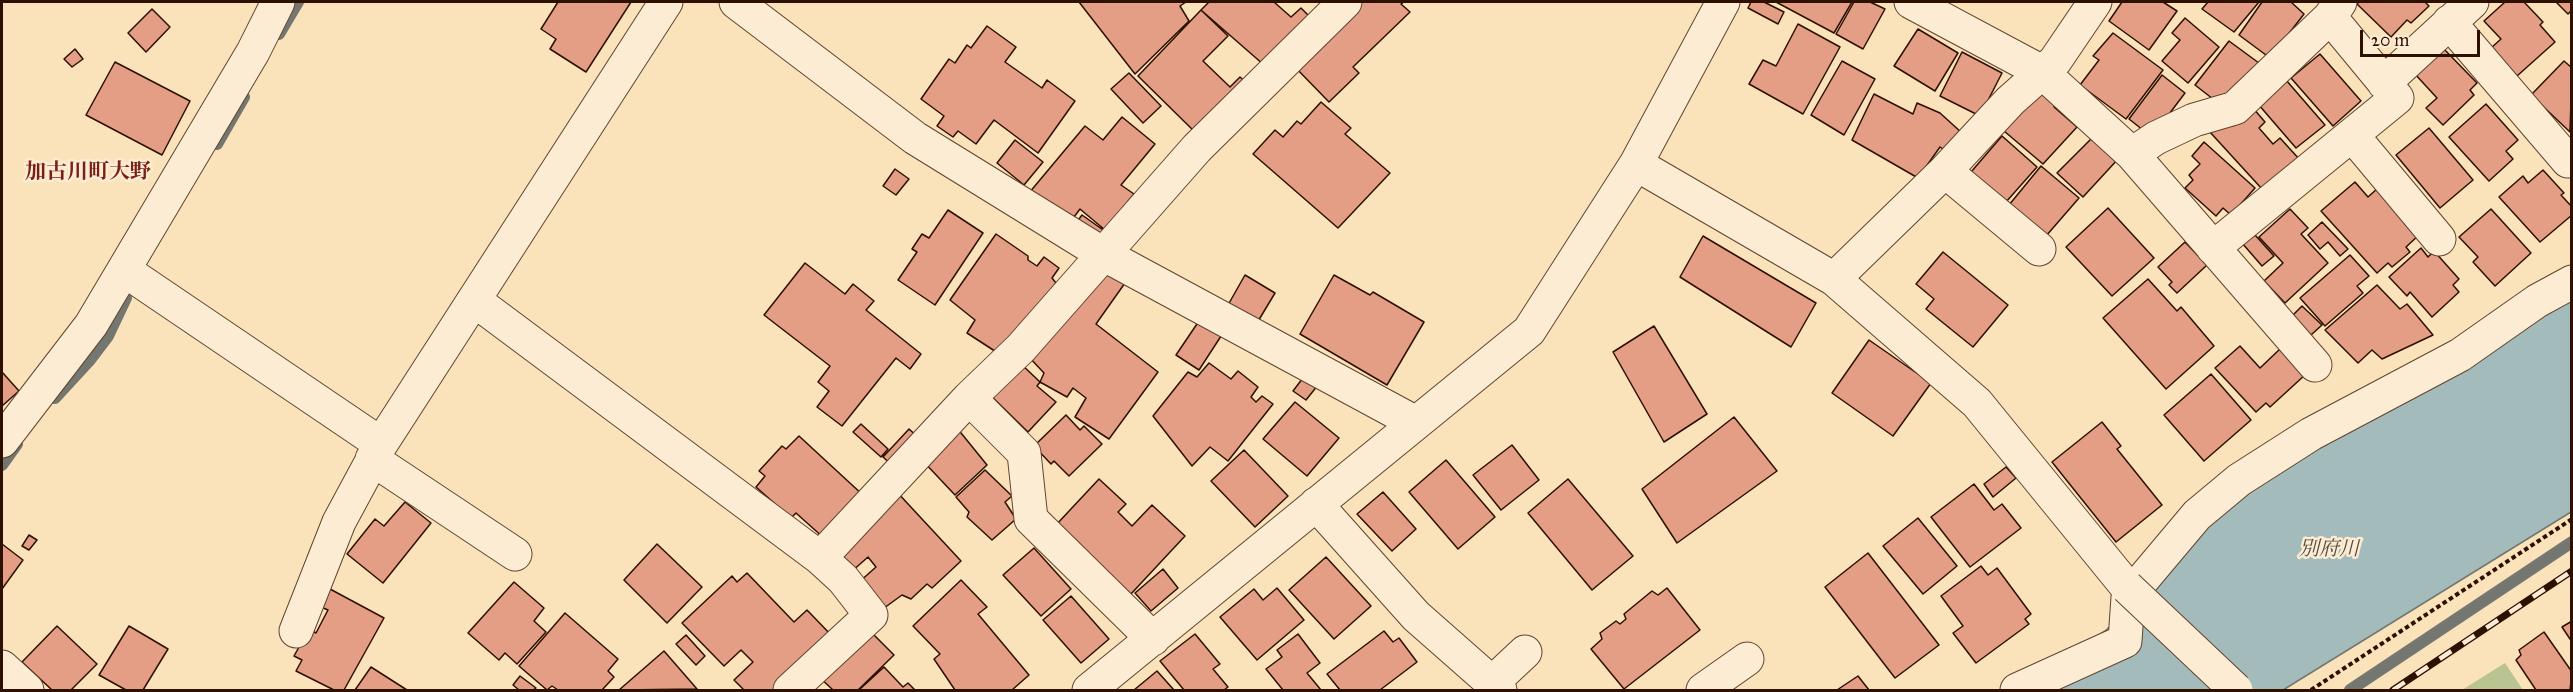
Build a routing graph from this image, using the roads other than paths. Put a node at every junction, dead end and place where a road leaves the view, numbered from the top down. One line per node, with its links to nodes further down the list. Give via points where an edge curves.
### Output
1 (278, 2): 21 (street, via 253,52)
2 (666, 2): 24 (street)
3 (736, 2): 20 (street, via 915,138)
4 (1345, 2): 20 (street, via 1197,148)
5 (1723, 2): 15 (street)
6 (1911, 2): 10 (street)
7 (2095, 2): 10 (street, via 2055,61)
8 (2335, 9): 11 (street); 13 (street, via 2235,108 2194,120)
9 (2461, 12): 11 (street); 14 (street)
10 (2042, 72): 13 (street); 16 (street)
11 (2384, 82): 12 (street, via 2397,98)
12 (2352, 135): 17 (street); 18 (street)
13 (2132, 154): 18 (street)
14 (2571, 161)
15 (1636, 164): 22 (street); 27 (street, via 1529,331)
16 (1945, 171): 19 (street); 22 (street)
17 (2439, 239)
18 (2213, 248): 25 (street)
19 (2039, 249)
20 (1103, 254): 26 (street, via 1021,348); 27 (street)
21 (124, 270): 28 (street, via 91,325); 29 (street)
22 (1834, 279): 44 (street, bridge, via 1977,404 2127,587)
23 (2571, 282): 43 (street, via 2536,301 2460,355 2311,434 2239,480 2197,515 2128,597 2125,642)
24 (474, 300): 29 (street); 32 (street)
25 (2315, 366)
26 (969, 398): 32 (street); 34 (street, via 1024,453 1031,519)
27 (1416, 423): 30 (street)
28 (2, 441)
29 (376, 451): 31 (street); 33 (street, via 339,522)
30 (1316, 504): 34 (street); 38 (street, via 1416,616)
31 (515, 554)
32 (820, 558): 40 (street, via 872,615)
33 (296, 631)
34 (1153, 639): 41 (street)
35 (1525, 652): 38 (street)
36 (1747, 659): 42 (street)
37 (2, 667): 39 (street)
38 (1497, 686)
39 (27, 690)
40 (790, 690)
41 (1089, 690)
42 (1703, 690)
43 (2017, 690)
44 (2236, 690)

